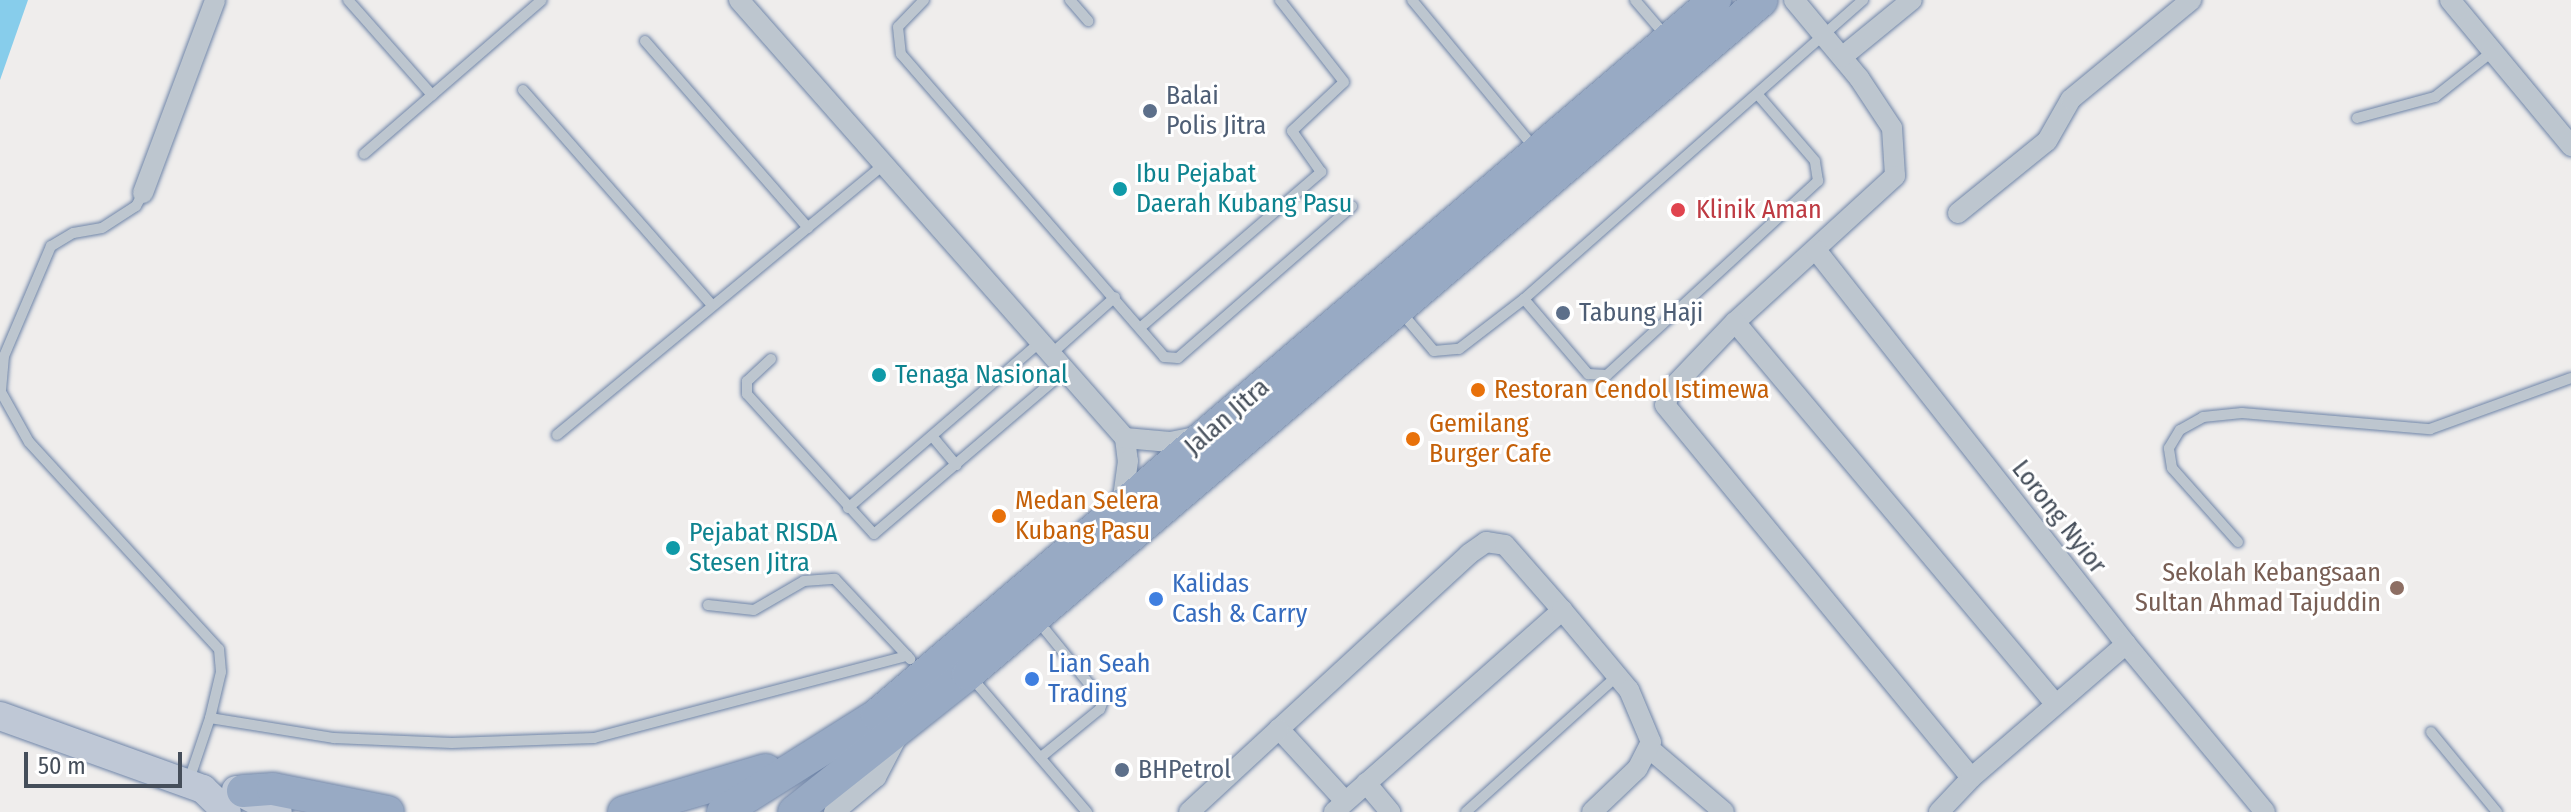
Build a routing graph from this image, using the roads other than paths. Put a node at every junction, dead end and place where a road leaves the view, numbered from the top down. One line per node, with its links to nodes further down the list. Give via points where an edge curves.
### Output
1 (215, 0): 31 (street)
2 (348, 0): 24 (lane)
3 (542, 0): 24 (lane)
4 (739, 0): 30 (street)
5 (924, 0): 36 (lane, via 898,27 895,39 901,54)
6 (1070, 0): 17 (lane)
7 (1280, 0): 41 (lane, via 1344,82 1292,131 1321,172)
8 (1412, 0): 28 (lane)
9 (1635, 0): 19 (lane)
10 (1715, 0): 19 (highway, Jalan Jitra)
11 (1762, 0): 39 (highway, Jalan Jitra)
12 (1794, 0): 18 (street)
13 (1863, 0): 18 (lane)
14 (1912, 0): 22 (street)
15 (2191, 0): 33 (street, via 2071,99 2047,141)
16 (2450, 0): 21 (street)
17 (1088, 21)
18 (1823, 36): 22 (street); 25 (lane)
19 (1669, 40): 28 (highway, Jalan Jitra)
20 (645, 41): 34 (lane)
21 (2493, 51): 26 (lane, via 2435,97); 27 (street)
22 (1842, 57): 35 (street, via 1892,128 1898,157 1888,184)
23 (523, 90): 38 (lane)
24 (432, 95): 29 (lane)
25 (1758, 95): 37 (lane); 37 (lane, via 1815,161 1818,181 1607,375 1588,374)
26 (2357, 118)
27 (2571, 146)
28 (1537, 151): 46 (highway, Jalan Jitra)
29 (364, 154)
30 (883, 165): 34 (lane); 42 (street)
31 (143, 193): 63 (lane, via 136,206 102,228 73,233 51,246 4,356 1,392 29,442 219,649 221,672)
32 (1352, 206): 41 (lane, via 1178,358 1164,357)
33 (1958, 213)
34 (808, 228): 38 (lane)
35 (1816, 250): 40 (street); 57 (street, Lorong Nyior)
36 (1115, 297): 41 (lane); 42 (lane)
37 (1524, 299): 39 (lane, via 1459,349 1446,353 1434,351)
38 (712, 305): 47 (lane)
39 (1399, 311): 56 (highway, Jalan Jitra)
40 (1735, 322): 61 (street); 70 (street, via 1672,388 1665,405)
41 (1141, 327)
42 (1044, 349): 44 (street); 48 (lane)
43 (771, 359): 51 (lane, via 747,381 747,394)
44 (1064, 372): 49 (street); 50 (lane)
45 (2571, 378): 53 (lane, via 2430,429 2242,413 2203,417 2180,430 2169,448 2172,468)
46 (1208, 433): 49 (street, via 1170,442); 52 (highway, Jalan Jitra)
47 (557, 435)
48 (932, 436): 50 (lane); 51 (lane)
49 (1125, 438): 52 (street, via 1128,461)
50 (956, 465): 51 (lane, via 874,534)
51 (848, 508)
52 (1121, 509): 58 (highway, Jalan Jitra)
53 (2238, 542)
54 (708, 605): 58 (lane, via 754,610 804,581 835,579)
55 (1562, 610): 60 (street); 64 (street, via 1505,545 1486,542); 71 (street)
56 (1035, 617): 59 (highway, Jalan Jitra); 69 (lane, via 1103,701)
57 (2126, 644): 61 (street); 88 (street, Lorong Nyior)
58 (916, 665): 63 (lane, via 594,738 452,743 334,738); 67 (highway, Jalan Jitra)
59 (968, 674): 65 (highway, Jalan Jitra); 69 (lane)
60 (1618, 675): 68 (street, via 1642,714); 84 (lane)
61 (2056, 704): 70 (street)
62 (0, 716): 72 (main road)
63 (210, 718): 72 (lane)
64 (1279, 729): 74 (street); 82 (street)
65 (899, 731): 79 (highway, Jalan Jitra); 80 (street, via 876,777)
66 (2431, 732): 89 (lane)
67 (826, 749): 77 (highway); 78 (highway, Jalan Jitra)
68 (1650, 749): 85 (street); 86 (street)
69 (1040, 758): 81 (lane)
70 (1971, 778): 87 (street)
71 (1366, 783): 74 (street); 83 (street)
72 (195, 786): 73 (main road)
73 (235, 802): 75 (main road); 76 (highway, via 273,789)
74 (1340, 807)
75 (278, 812)
76 (388, 812)
77 (624, 812)
78 (723, 812)
79 (794, 812)
80 (834, 812)
81 (1087, 812)
82 (1189, 812)
83 (1390, 812)
84 (1466, 812)
85 (1592, 812)
86 (1724, 812)
87 (1939, 812)
88 (2265, 812)
89 (2497, 812)

